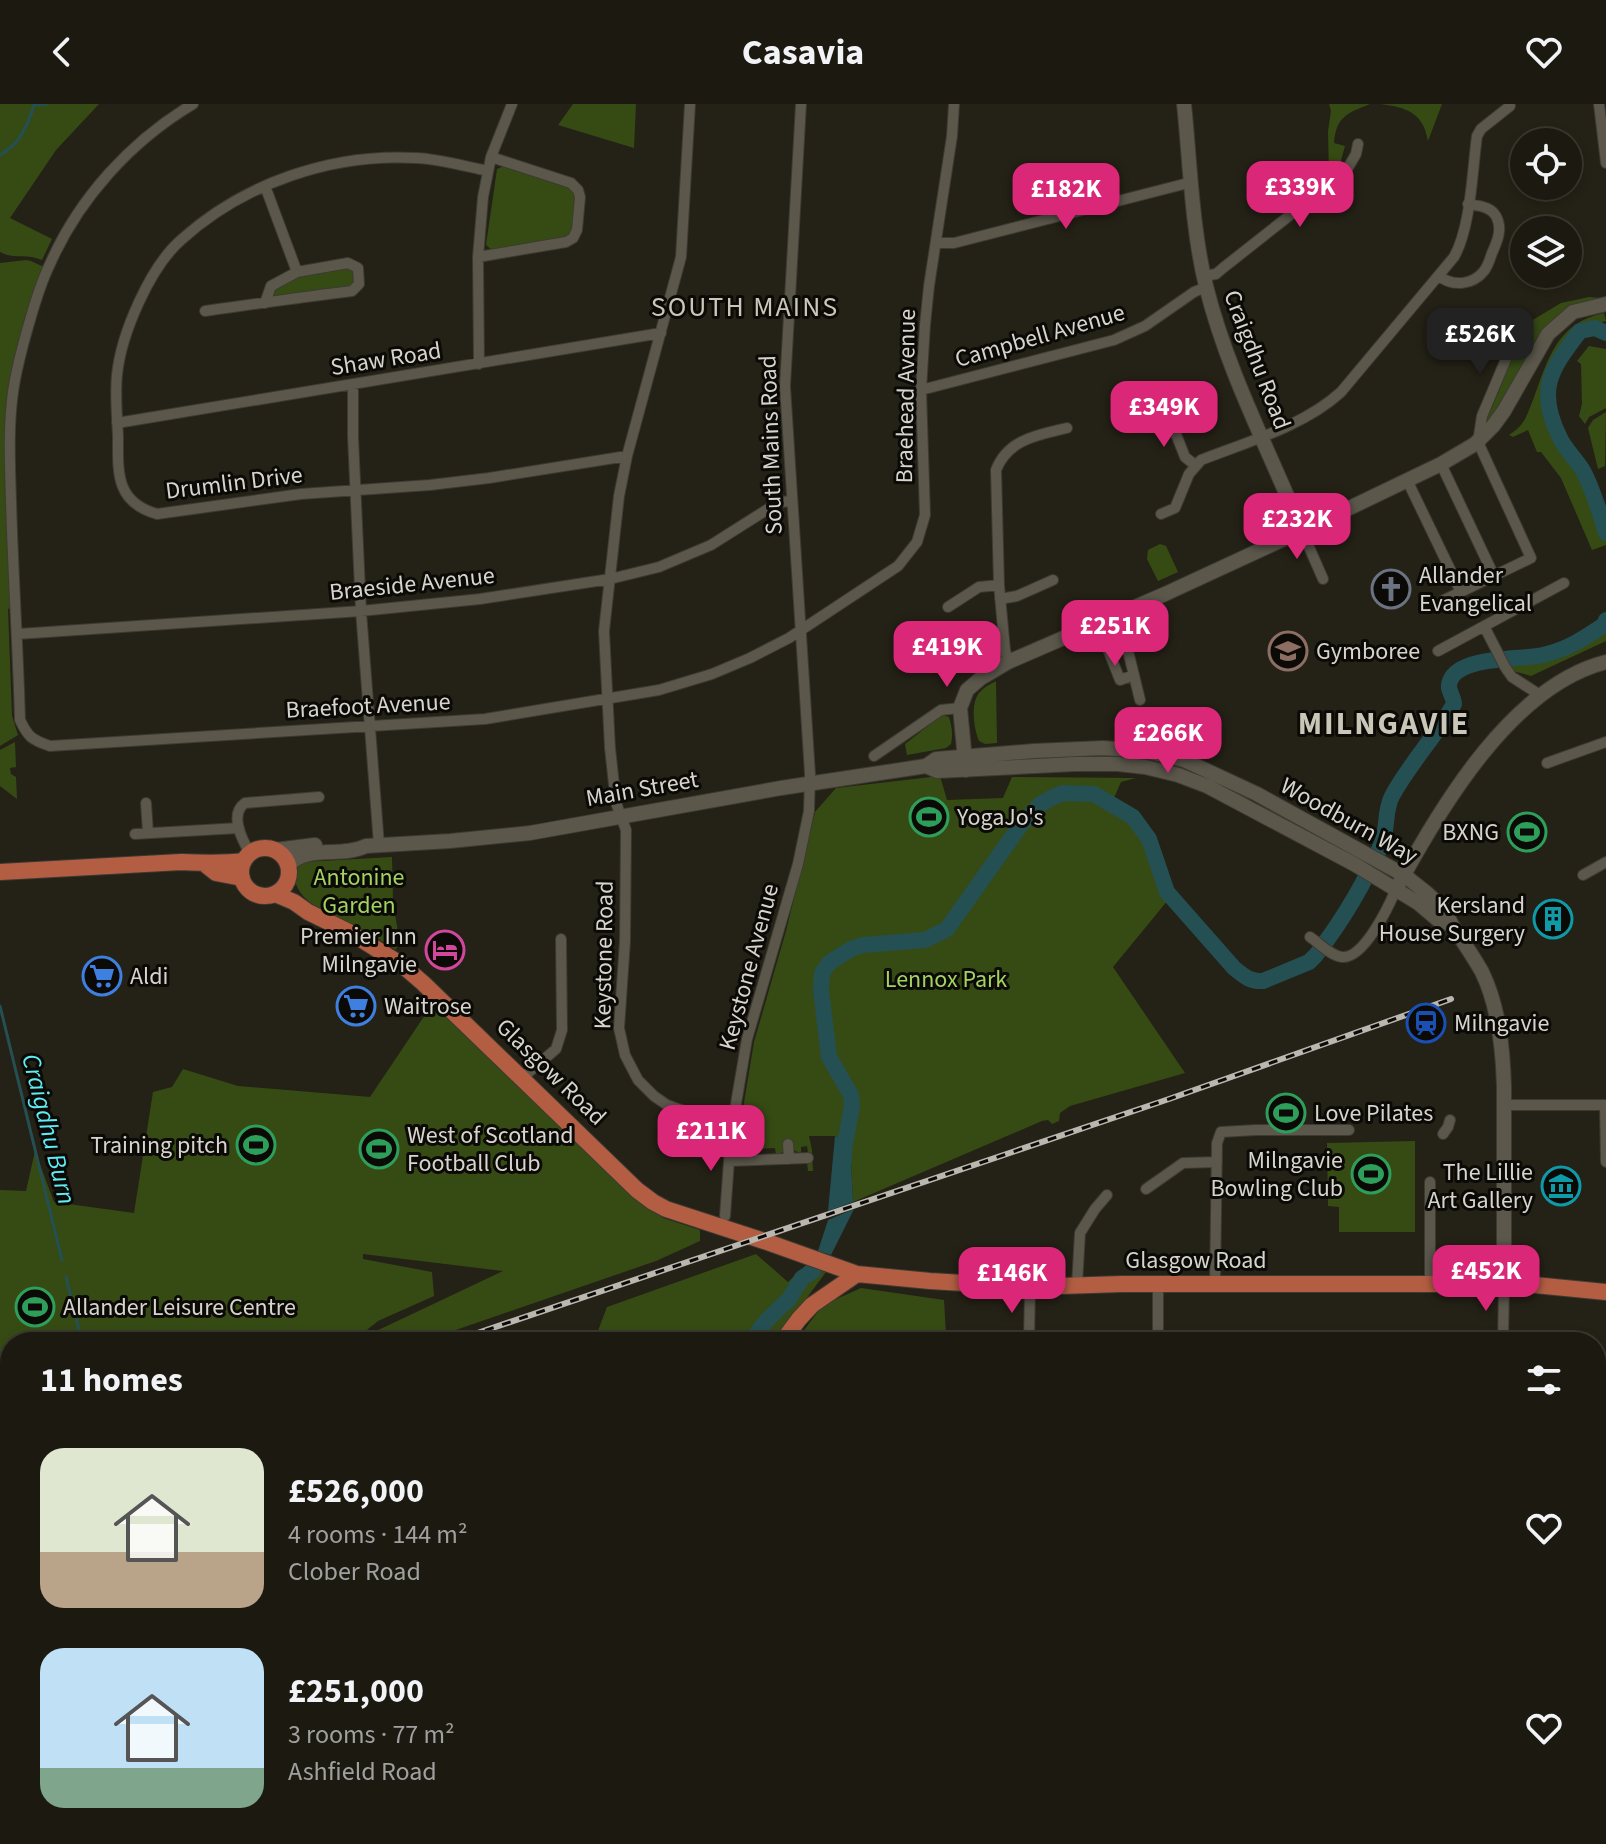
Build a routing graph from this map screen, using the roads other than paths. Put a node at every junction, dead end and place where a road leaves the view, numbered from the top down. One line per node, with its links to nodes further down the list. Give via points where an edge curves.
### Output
1 (193, 104): 57 (street, Braefoot Avenue, via 142,140 85,203 36,298 13,392 10,443)
2 (512, 104): 10 (street)
3 (690, 104): 25 (street, Keystone Road, via 681,257)
4 (801, 104): 39 (street, South Mains Road, via 785,386)
5 (954, 104): 16 (street, Braehead Avenue)
6 (1184, 104): 13 (main road, Craigdhu Road)
7 (1599, 104): 11 (street)
8 (1512, 105): 15 (street, via 1477,136)
9 (1358, 144): 20 (street, Campbell Avenue, via 1346,171)
10 (491, 157): 12 (street); 17 (street, via 571,183 580,197 577,230 566,242)
11 (1606, 163)
12 (488, 171): 14 (street, Drumlin Drive, via 418,158 356,160); 17 (street)
13 (1192, 182): 16 (street, via 954,243); 20 (main road, Craigdhu Road)
14 (265, 186): 18 (street); 30 (street, Drumlin Drive, via 182,239 152,275 121,356)
15 (1468, 204): 19 (street, via 1460,247); 19 (street, via 1495,214 1495,247 1486,269 1473,280 1462,284)
16 (936, 243): 28 (street, Braehead Avenue)
17 (478, 257): 26 (street)
18 (297, 272): 21 (street, via 271,286); 21 (street, via 348,263 358,268 359,284 352,291)
19 (1439, 276): 32 (street, via 1333,399)
20 (1205, 281): 28 (street, Campbell Avenue, via 1145,326 1114,340); 32 (main road, Craigdhu Road, via 1226,353)
21 (265, 303): 23 (street)
22 (1606, 304): 33 (main road, via 1573,312 1548,334 1504,411)
23 (205, 311)
24 (1522, 326): 33 (street, via 1491,392)
25 (661, 333): 26 (street, Shaw Road); 34 (street, Keystone Road)
26 (479, 364): 27 (street, Shaw Road)
27 (353, 385): 30 (street, Shaw Road); 38 (street)
28 (921, 390): 56 (street, Braehead Avenue, via 925,515 917,542 898,566)
29 (1166, 409): 36 (street, via 1185,457)
30 (117, 423): 38 (street, Drumlin Drive, via 121,485 136,505 157,514)
31 (1067, 428): 47 (street, via 1024,439 997,465)
32 (1262, 436): 36 (street); 41 (main road, Craigdhu Road)
33 (1478, 442): 35 (main road); 42 (street, via 1531,558)
34 (627, 456): 38 (street, Drumlin Drive, via 489,478); 43 (street, Keystone Road)
35 (1441, 464): 37 (main road); 42 (street)
36 (1195, 465): 40 (street, via 1179,513)
37 (1407, 480): 41 (main road); 48 (street)
38 (355, 490): 52 (street)
39 (791, 501): 43 (street, Braeside Avenue, via 779,502 711,545 659,567); 56 (street, South Mains Road)
40 (1161, 514)
41 (1302, 531): 44 (street); 53 (main road)
42 (1494, 576): 48 (street)
43 (610, 579): 52 (street, Braeside Avenue); 63 (street, Keystone Road, via 604,631)
44 (1323, 579)
45 (1053, 580): 49 (street)
46 (1564, 583): 54 (street)
47 (999, 585): 49 (street); 51 (street, via 979,587)
48 (1461, 592): 50 (street)
49 (1000, 599): 59 (street)
50 (1442, 601)
51 (948, 607)
52 (361, 611): 57 (street, Braeside Avenue); 66 (street)
53 (1098, 624): 59 (main road); 61 (street, via 1120,680)
54 (1484, 626): 58 (street); 62 (street, via 1512,677)
55 (1118, 627): 61 (street)
56 (801, 630): 63 (street, Braefoot Avenue, via 712,674); 72 (street, South Mains Road)
57 (18, 634): 66 (street, Braefoot Avenue, via 20,720 34,741 50,746)
58 (1438, 651)
59 (1008, 662): 65 (main road, via 973,683)
60 (1606, 662): 62 (main road, via 1571,675)
61 (1134, 675): 64 (street)
62 (1540, 695): 88 (main road, via 1499,735 1453,794)
63 (607, 698): 66 (street, Braefoot Avenue, via 485,719); 76 (street, Keystone Road)
64 (1140, 700)
65 (960, 708): 68 (street, via 941,710); 69 (main road)
66 (370, 725): 80 (street)
67 (1606, 742): 70 (street)
68 (874, 756)
69 (965, 763): 71 (main road, Main Street, via 1074,749 1133,749); 72 (main road, Main Street, via 936,759 926,766); 73 (main road, Main Street, via 1118,764 1161,770)
70 (1547, 763)
71 (1211, 771): 83 (main road, Woodburn Way)
72 (810, 785): 76 (main road, Main Street); 100 (street, Keystone Avenue, via 798,864 747,1039)
73 (1207, 786): 83 (main road, Woodburn Way)
74 (319, 797): 77 (street, via 245,803 238,810)
75 (146, 803): 78 (street)
76 (621, 817): 80 (main road, Main Street, via 530,833); 100 (street, Keystone Road, via 626,830 625,941 619,1028 625,1055 638,1080 667,1105)
77 (239, 828): 78 (street); 82 (street)
78 (148, 833): 79 (street)
79 (135, 834)
80 (372, 845): 81 (main road, Main Street, via 349,842); 86 (main road, Main Street, via 303,854)
81 (275, 850): 82 (main road, via 259,848); 86 (main road)
82 (247, 857): 85 (main road); 90 (main road)
83 (1357, 857): 88 (main road, Woodburn Way); 92 (main road, Woodburn Way)
84 (1606, 862): 89 (street)
85 (206, 865): 87 (main road); 90 (main road, via 216,873)
86 (288, 865): 91 (main road, via 289,877)
87 (0, 872)
88 (1404, 875): 92 (main road); 93 (main road, Woodburn Way, via 1444,909)
89 (1583, 875)
90 (242, 878): 91 (main road, via 263,896)
91 (281, 888): 96 (main road, Glasgow Road, via 308,912 402,965)
92 (1396, 889): 93 (main road, Woodburn Way); 94 (street, via 1364,945 1351,956 1336,955)
93 (1452, 925): 97 (main road, Woodburn Way, via 1492,1000 1503,1059)
94 (1310, 937)
95 (561, 939): 96 (street, via 562,1030 556,1049)
96 (522, 1078): 113 (main road, Glasgow Road, via 653,1202)
97 (1504, 1105): 98 (street); 117 (main road, Woodburn Way)
98 (1606, 1105): 108 (street)
99 (1450, 1120): 102 (street)
100 (732, 1128): 106 (street, Keystone Avenue)
101 (1349, 1130): 107 (street, via 1221,1132)
102 (1443, 1134)
103 (788, 1144): 105 (street)
104 (808, 1158): 105 (street)
105 (789, 1159): 106 (street)
106 (729, 1161): 112 (street, Keystone Avenue)
107 (1217, 1162): 110 (street, via 1183,1163); 115 (street)
108 (1606, 1162)
109 (1430, 1182): 116 (street)
110 (1146, 1189)
111 (1107, 1195): 118 (street, via 1080,1233)
112 (725, 1216)
113 (857, 1274): 119 (main road, Glasgow Road); 121 (main road, via 812,1305)
114 (1158, 1284): 115 (main road, Glasgow Road); 118 (main road, Glasgow Road); 123 (street)
115 (1215, 1284): 116 (main road, Glasgow Road)
116 (1430, 1284): 117 (main road, Glasgow Road)
117 (1504, 1284): 120 (main road, Glasgow Road); 124 (street)
118 (1077, 1285): 119 (main road, Glasgow Road)
119 (1030, 1287): 122 (street)
120 (1606, 1292)
121 (789, 1332)
122 (1029, 1332)
123 (1158, 1332)
124 (1503, 1332)

